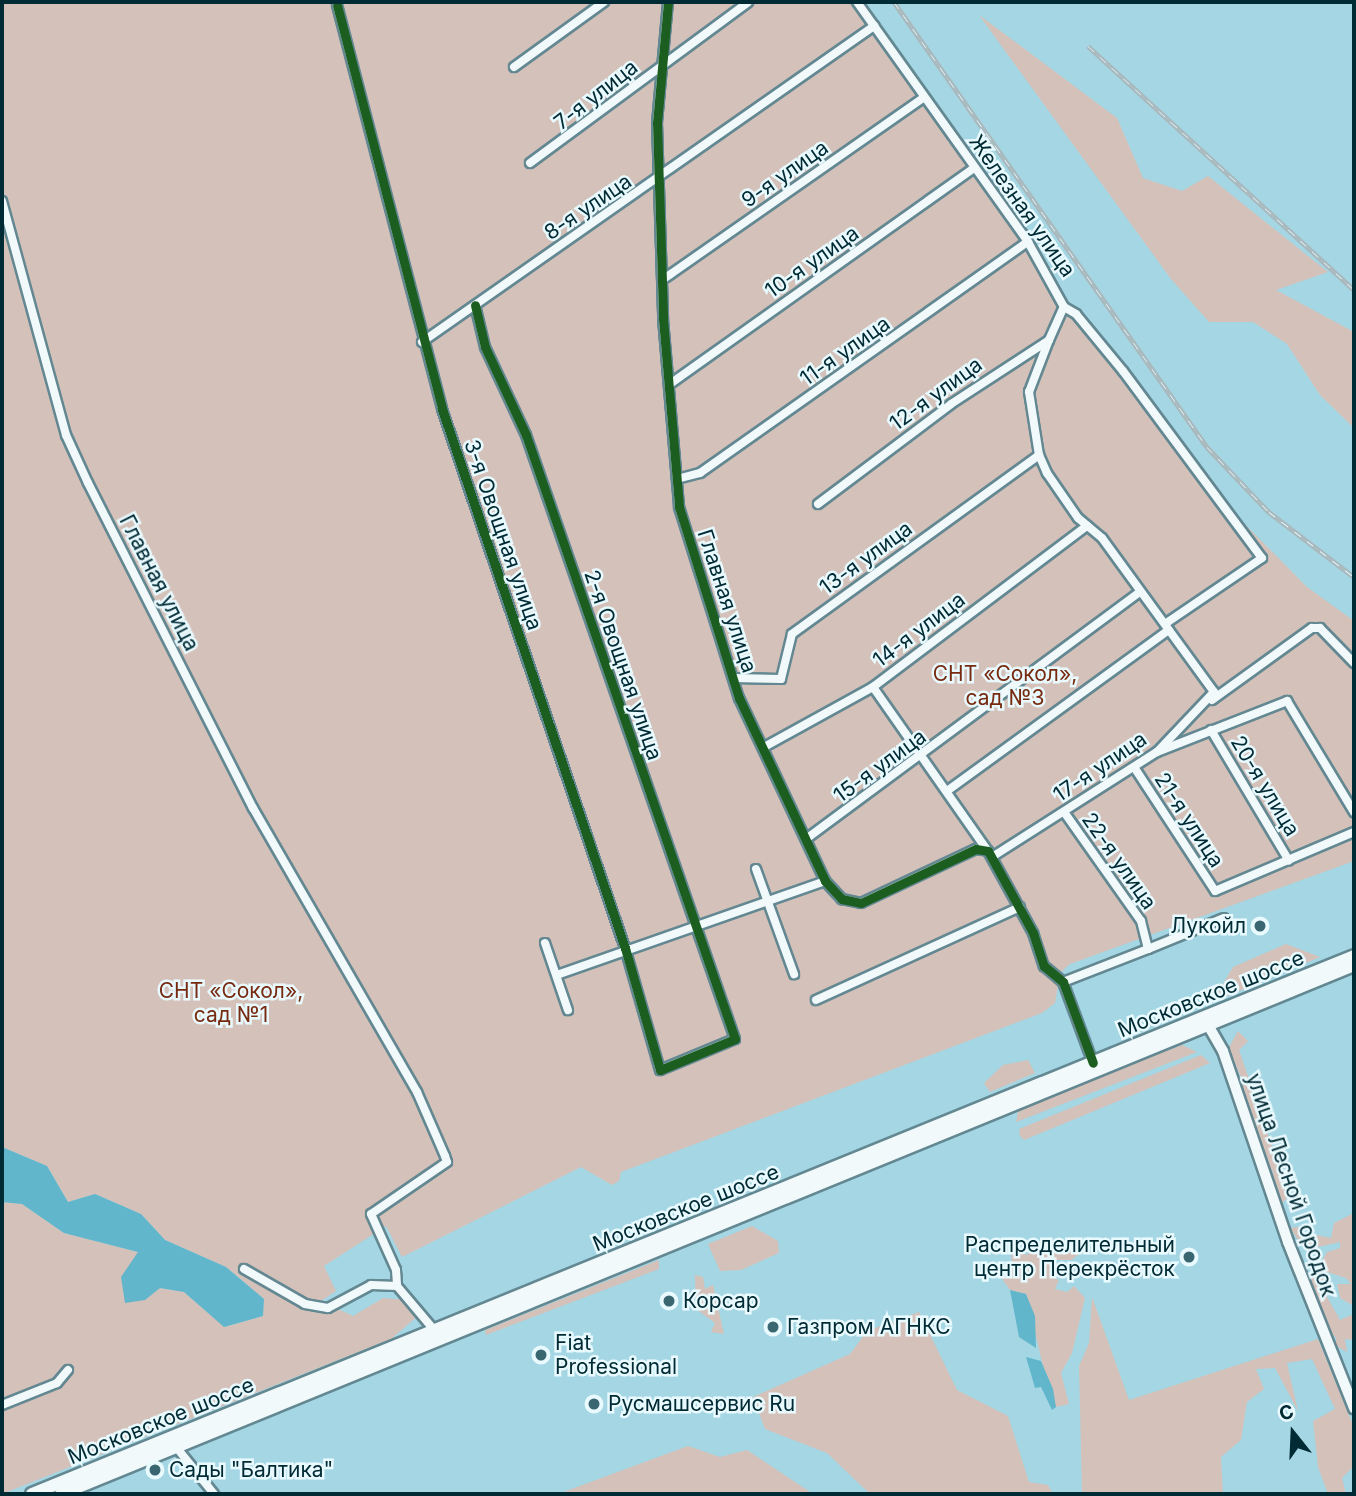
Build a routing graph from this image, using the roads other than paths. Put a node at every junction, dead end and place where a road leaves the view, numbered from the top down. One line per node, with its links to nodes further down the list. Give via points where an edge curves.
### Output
1 (604, 2): 8 (street)
2 (668, 2): 7 (street, Главная улица)
3 (748, 2): 7 (street, 7-я улица)
4 (858, 2): 6 (street, Железная улица)
5 (337, 5): 19 (street, 3-я Овощная улица)
6 (874, 26): 9 (street, Железная улица); 12 (street, 8-я улица)
7 (658, 66): 10 (street, 7-я улица, via 593,121); 12 (street, Главная улица)
8 (514, 68)
9 (924, 97): 11 (street, Железная улица); 15 (street, 9-я улица)
10 (530, 163)
11 (974, 168): 14 (street, Железная улица); 20 (street, 10-я улица)
12 (661, 178): 15 (street, Главная улица); 16 (street, 8-я улица)
13 (2, 201): 64 (street, Главная улица, via 56,400 83,471 253,808 417,1092 445,1156 447,1163 371,1214 396,1270)
14 (1028, 242): 17 (street, Железная улица); 22 (street, 11-я улица, via 700,473)
15 (665, 278): 20 (street, Главная улица)
16 (475, 304): 19 (street, 8-я улица); 48 (street, 2-я Овощная улица, via 485,347 526,435)
17 (1064, 306): 18 (street); 26 (street, Железная улица, via 1076,314 1123,371 1262,558)
18 (1049, 340): 21 (street, via 1029,392); 23 (street, 12-я улица, via 972,389)
19 (422, 342): 50 (street, 3-я Овощная улица)
20 (670, 384): 22 (street, Главная улица)
21 (1039, 455): 24 (street); 28 (street, 13-я улица, via 792,634 781,678)
22 (677, 479): 28 (street, Главная улица, via 684,525)
23 (818, 504)
24 (1087, 526): 25 (street, via 1102,538); 29 (street, 14-я улица)
25 (1140, 592): 26 (street); 34 (street, 15-я улица)
26 (1167, 627): 30 (street); 36 (street)
27 (1354, 663): 30 (street, 17-я улица, via 1320,628 1312,628)
28 (733, 678): 32 (street, Главная улица)
29 (873, 687): 32 (street, 14-я улица); 34 (street)
30 (1213, 696): 33 (street, 17-я улица, via 1170,734)
31 (1211, 730): 33 (street); 38 (street, via 1287,701); 42 (street, 20-я улица)
32 (764, 747): 40 (street, Главная улица)
33 (1157, 752): 35 (street, 17-я улица)
34 (922, 757): 36 (street); 40 (street, 15-я улица)
35 (1134, 767): 37 (street, 17-я улица); 42 (street, 21-я улица, via 1215,891)
36 (947, 790): 41 (street)
37 (1065, 812): 41 (street, 17-я улица); 51 (street, 22-я улица, via 1144,929)
38 (1354, 812)
39 (1354, 832): 42 (street)
40 (806, 839): 44 (street, Главная улица)
41 (990, 854): 44 (street, Главная улица, via 976,849 855,904); 46 (street)
42 (1289, 860)
43 (756, 869): 45 (street)
44 (825, 881): 45 (street)
45 (767, 899): 48 (street); 54 (street)
46 (1020, 907): 56 (street, via 1044,965); 57 (street)
47 (1224, 918): 51 (street)
48 (696, 924): 50 (street); 61 (street, 2-я Овощная улица, via 735,1039)
49 (545, 943): 55 (street)
50 (625, 948): 55 (street); 61 (street, 3-я Овощная улица)
51 (1148, 949): 56 (street)
52 (1354, 956): 59 (main road, Московское шоссе)
53 (1354, 965): 59 (main road, Московское шоссе)
54 (794, 974)
55 (556, 975): 58 (street)
56 (1063, 982): 60 (street)
57 (816, 1000)
58 (568, 1010)
59 (1204, 1021): 60 (main road, Московское шоссе); 62 (main road, Московское шоссе); 68 (street, улица Лесной Городок, via 1227,1062 1288,1242)
60 (1093, 1063): 62 (main road, Московское шоссе)
61 (660, 1070)
62 (986, 1112): 65 (main road, Московское шоссе); 69 (main road, Московское шоссе)
63 (244, 1269): 64 (street, via 305,1304 328,1308 371,1285)
64 (397, 1286): 65 (street, Главная улица)
65 (435, 1331): 69 (main road, Московское шоссе)
66 (68, 1370): 67 (street, via 57,1383)
67 (2, 1405)
68 (1354, 1408)
69 (175, 1443): 70 (main road, Московское шоссе); 71 (main road, Московское шоссе); 72 (street)
70 (32, 1494)
71 (61, 1494)
72 (214, 1494)

